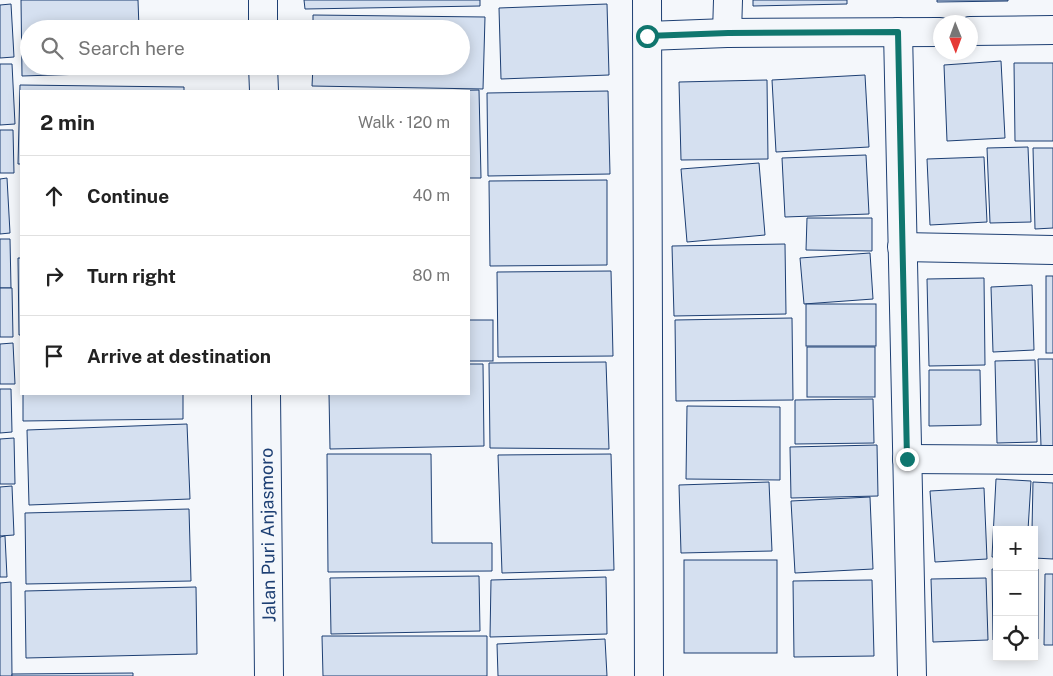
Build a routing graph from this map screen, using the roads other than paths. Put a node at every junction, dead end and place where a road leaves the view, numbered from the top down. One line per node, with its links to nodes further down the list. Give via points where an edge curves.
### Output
1 (263, 0): 4 (street)
2 (646, 0): 10 (street)
3 (728, 0): 9 (street)
4 (263, 20)
5 (1053, 30): 6 (street)
6 (978, 31)
7 (898, 32): 8 (street); 9 (street); 13 (street)
8 (933, 32)
9 (728, 33): 10 (street)
10 (647, 36): 19 (street)
11 (263, 75): 12 (street)
12 (264, 90)
13 (902, 247): 14 (street); 16 (street)
14 (1053, 250)
15 (266, 395): 18 (street, Jalan Puri Anjasmoro)
16 (907, 459): 17 (street); 20 (street)
17 (1053, 460)
18 (269, 676)
19 (648, 676)
20 (912, 676)

